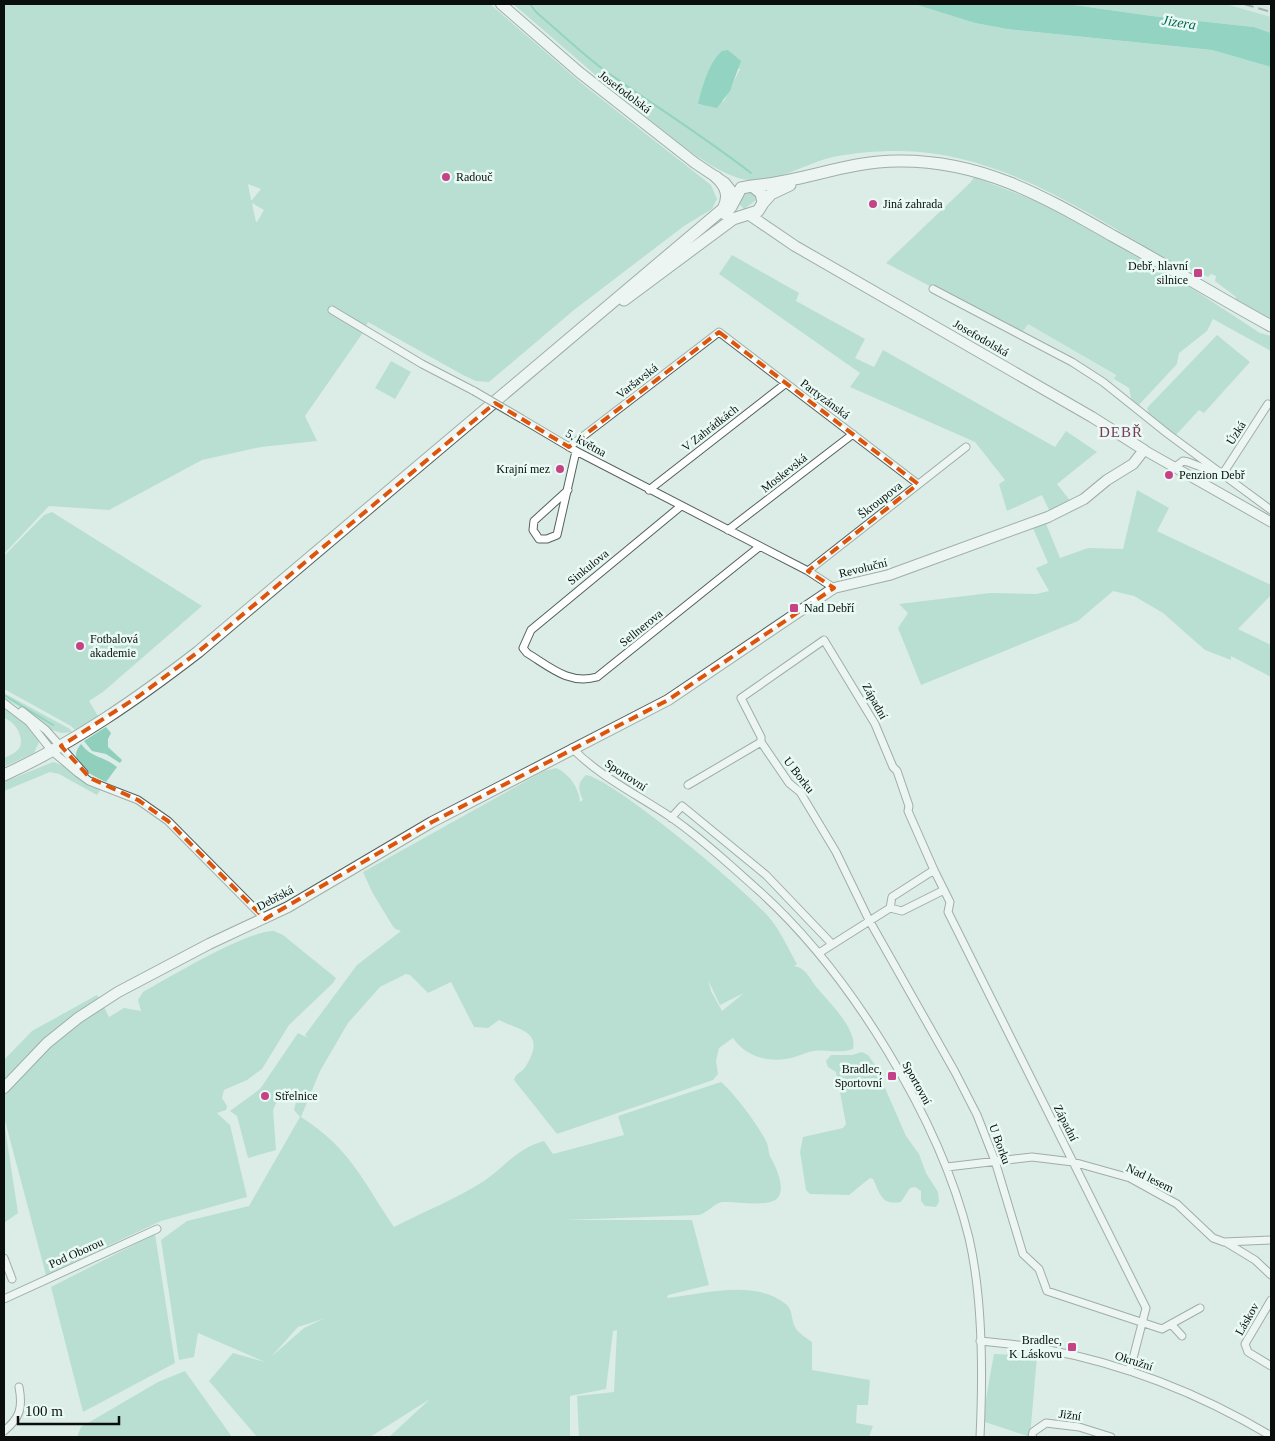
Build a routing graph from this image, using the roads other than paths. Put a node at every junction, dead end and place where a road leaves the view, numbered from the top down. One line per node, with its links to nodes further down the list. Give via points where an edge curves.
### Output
1 (501, 4): 3 (main road, Josefodolská, via 579,72)
2 (818, 173): 4 (main road); 6 (main road, via 774,192); 13 (main road, via 864,163 912,161 954,166 1005,180 1063,208)
3 (716, 176): 4 (main road); 5 (main road, Josefodolská); 9 (main road, via 725,188 726,203 720,213)
4 (752, 186): 5 (main road, via 741,188); 6 (main road, via 761,193)
5 (736, 197): 7 (main road, via 738,208); 9 (main road, via 728,212)
6 (763, 204): 7 (main road, via 757,212); 8 (main road)
7 (747, 214): 8 (main road, Josefodolská); 12 (main road, via 726,224)
8 (775, 232): 20 (main road, Josefodolská, via 1092,416)
9 (690, 237): 12 (main road)
10 (933, 289): 22 (street, Josefodolská, via 1072,362)
11 (332, 310): 19 (street, 5. května, bridge)
12 (587, 326): 37 (main road, via 198,652 139,696)
13 (1271, 326)
14 (719, 332): 15 (street, Partyzánská); 19 (street, Varšavská)
15 (785, 384): 17 (street, Partyzánská); 25 (street, V Zahrádkách)
16 (1268, 404): 22 (street, Úzká)
17 (853, 434): 23 (street, Partyzánská); 29 (street, Moskevská)
18 (966, 447): 23 (street, Škroupova)
19 (573, 449): 24 (street); 25 (street, 5. května)
20 (1144, 450): 21 (street, Josefodolská); 32 (main road, Revoluční, via 1133,464 1074,506 1057,514 889,576)
21 (1174, 467): 22 (street, Josefodolská, via 1183,461); 28 (street, Josefodolská)
22 (1222, 475): 27 (street, Josefodolská)
23 (918, 484): 31 (street, Škroupova)
24 (568, 490): 24 (street, via 557,534 539,539 533,530 534,521)
25 (649, 490): 26 (street, 5. května)
26 (681, 506): 29 (street, 5. května); 33 (street, Sinkulova, via 531,630 523,648)
27 (1271, 510)
28 (1271, 522)
29 (728, 530): 30 (street, 5. května)
30 (759, 547): 31 (street, 5. května); 33 (street, Sellnerova, via 597,677 570,679)
31 (808, 572): 32 (street, 5. května)
32 (834, 588): 38 (main road, Revoluční, via 668,700)
33 (527, 654)
34 (741, 698): 36 (street, U Borku); 42 (street, Západní, via 824,640 875,724 897,771 910,806 908,811)
35 (5, 703): 37 (street, via 34,718)
36 (761, 742): 40 (street); 46 (street, U Borku, via 789,783 800,792 836,852)
37 (56, 748): 39 (main road); 45 (street, via 99,784 138,800 168,821)
38 (572, 748): 41 (street, Sportovní, via 596,770); 45 (main road, Debřská, via 432,822)
39 (4, 775)
40 (688, 784)
41 (671, 818): 47 (street, via 682,806 766,875); 48 (street, Sportovní, via 759,890)
42 (934, 870): 43 (street, Západní); 44 (street, via 892,897)
43 (944, 890): 44 (street, via 902,911); 51 (street, Západní, via 950,902 948,912)
44 (890, 908): 46 (street)
45 (265, 919): 49 (main road, Debřská, via 162,967 91,1009 47,1043)
46 (869, 920): 47 (street); 50 (street, U Borku, via 955,1072)
47 (832, 944): 48 (street)
48 (818, 953): 52 (street, Sportovní, via 882,1043 924,1117)
49 (4, 1088)
50 (995, 1161): 51 (street, Nad lesem, via 1032,1157); 52 (street, Nad lesem); 62 (street, U Borku, via 1023,1254 1039,1269 1047,1291)
51 (1073, 1162): 55 (street, Nad lesem, via 1130,1178 1177,1204 1213,1238); 62 (street, Západní, via 1146,1308)
52 (947, 1167): 65 (street, Sportovní, via 969,1238)
53 (157, 1229): 59 (street, Pod Oborou)
54 (1271, 1240): 55 (street)
55 (1224, 1242): 57 (street, via 1238,1248)
56 (4, 1258): 58 (street)
57 (1271, 1275)
58 (12, 1279)
59 (4, 1299)
60 (1271, 1300): 66 (street, Láskov, via 1244,1344 1248,1352)
61 (1200, 1308): 63 (street)
62 (1143, 1321): 63 (street, via 1162,1329); 67 (street, Západní)
63 (1170, 1324): 64 (street)
64 (1182, 1336)
65 (980, 1341): 67 (street, Okružní, via 1044,1349); 71 (street, Sportovní)
66 (1271, 1366)
67 (1130, 1370): 70 (street, Okružní, via 1193,1394)
68 (19, 1387): 69 (street, via 22,1409)
69 (4, 1431)
70 (1271, 1436)
71 (980, 1437)
72 (1032, 1437): 73 (street, Jižní, via 1033,1432 1046,1423 1079,1427)
73 (1111, 1437)

